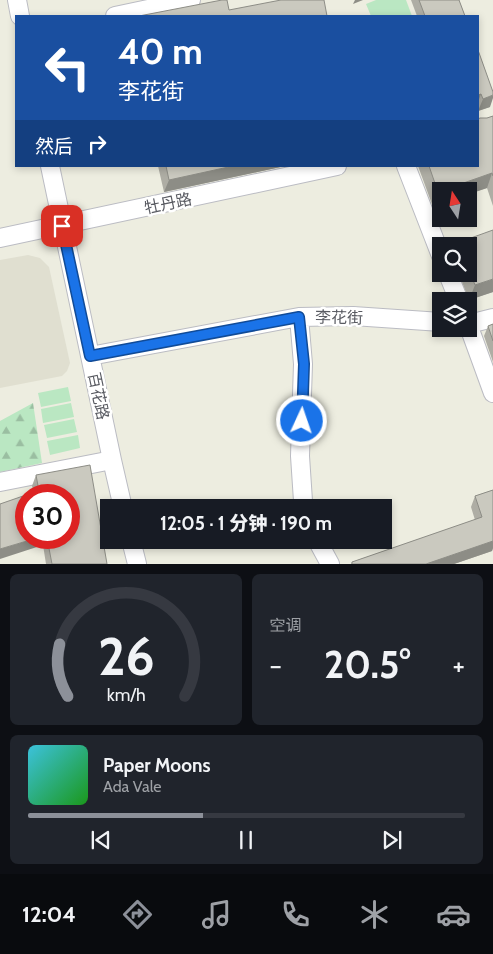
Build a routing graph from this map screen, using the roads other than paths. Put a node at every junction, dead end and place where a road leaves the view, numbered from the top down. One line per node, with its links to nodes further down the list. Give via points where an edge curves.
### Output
1 (17, 0): 3 (street)
2 (190, 0): 4 (street)
3 (20, 15)
4 (119, 15)
5 (50, 167): 8 (street, 百花路)
6 (332, 167): 8 (street, 牡丹路)
7 (406, 167): 9 (street)
8 (62, 226): 10 (street, 牡丹路); 16 (street, 百花路)
9 (434, 237)
10 (0, 238)
11 (299, 317): 13 (street, 李花街, via 352,316); 16 (street, 李花街); 21 (street, via 304,364 300,456)
12 (493, 318): 14 (street)
13 (432, 321)
14 (477, 323)
15 (473, 337): 17 (street)
16 (90, 356): 18 (street, 百花路)
17 (493, 393)
18 (112, 460): 19 (street); 20 (street, 百花路)
19 (0, 482)
20 (121, 499)
21 (303, 499)
22 (133, 549): 24 (street)
23 (322, 549): 25 (street)
24 (137, 564)
25 (330, 564)

